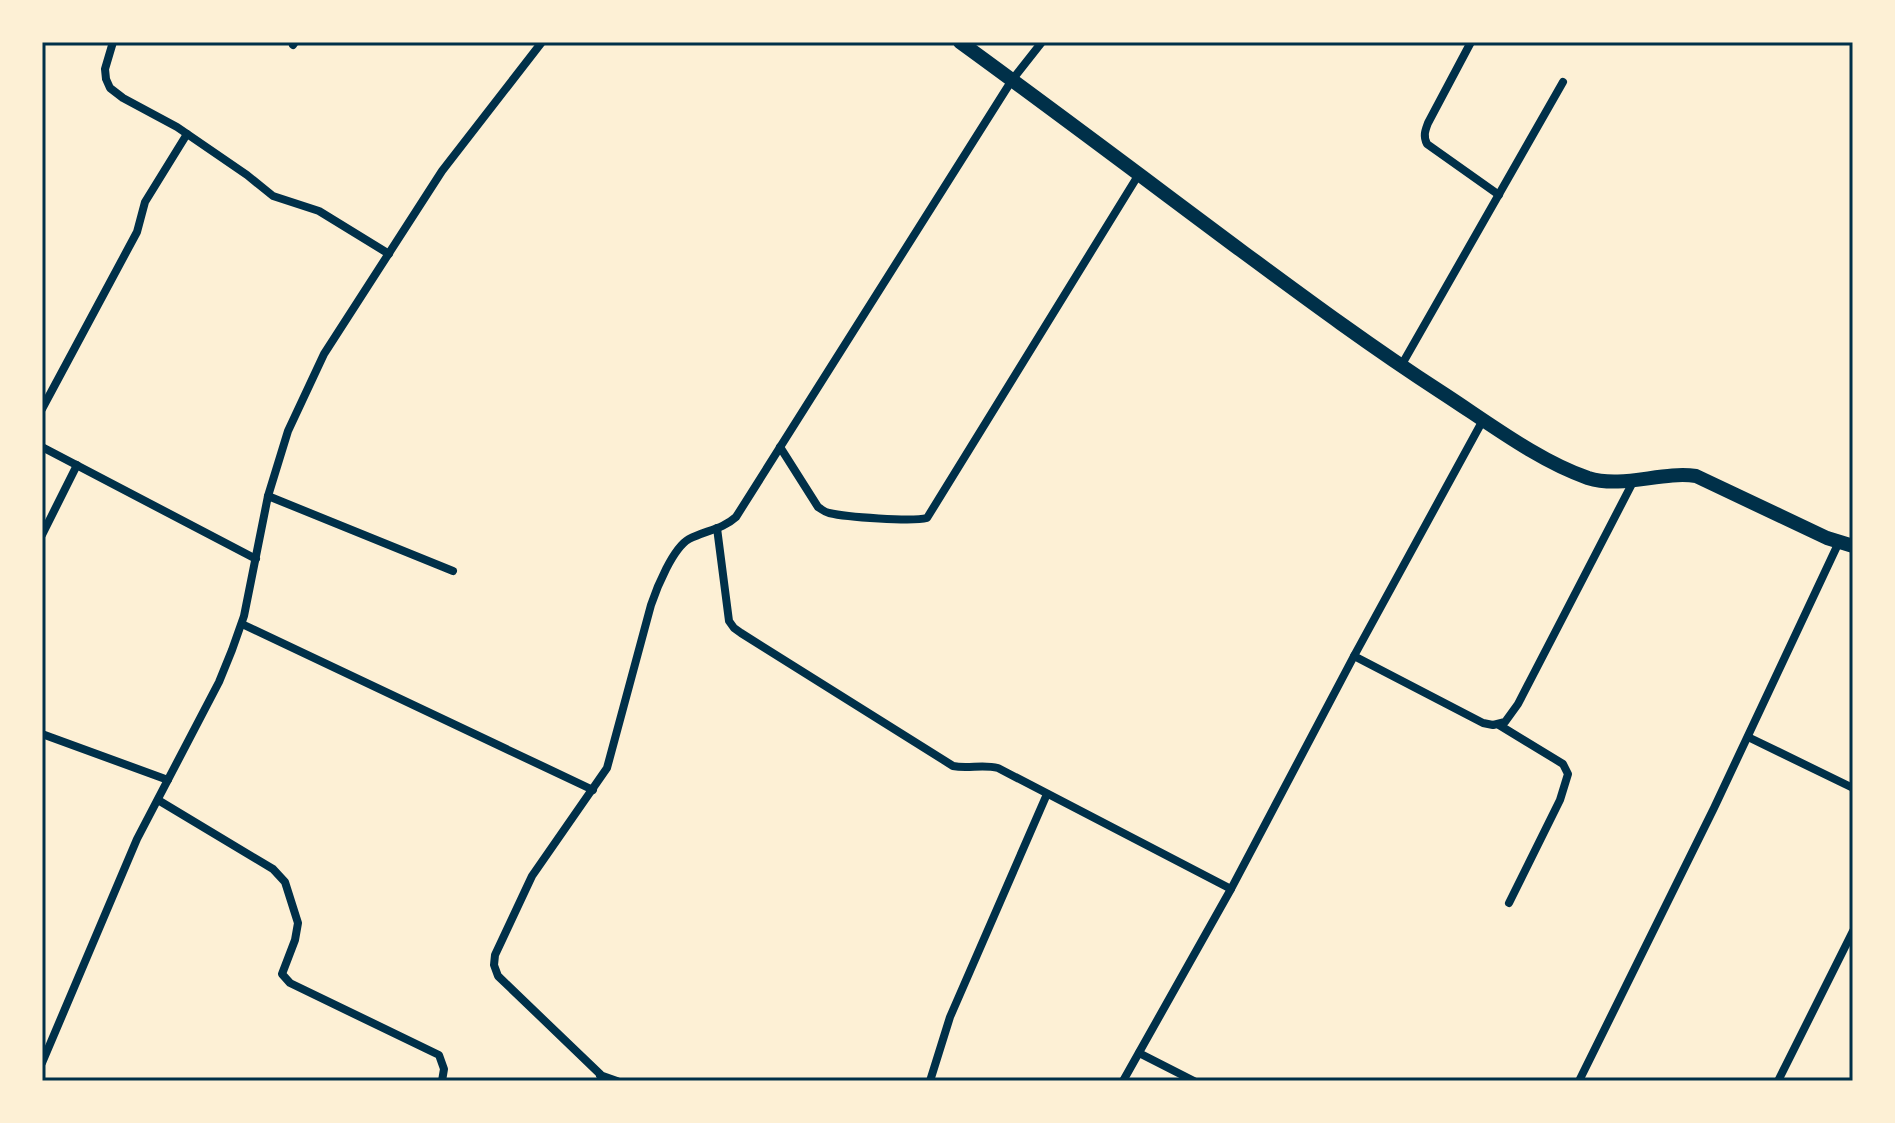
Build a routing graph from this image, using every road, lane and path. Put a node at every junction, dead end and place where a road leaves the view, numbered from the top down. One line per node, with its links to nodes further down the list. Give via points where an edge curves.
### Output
1 (113, 42): 8 (street, via 105,69 110,88)
2 (542, 42): 11 (street, via 442,171)
3 (960, 42): 6 (street)
4 (1042, 42): 6 (street)
5 (1471, 42): 10 (street, via 1428,123 1425,139)
6 (1012, 80): 9 (street); 16 (street)
7 (1563, 82): 10 (street)
8 (187, 134): 11 (street, via 273,196 319,211); 13 (street, via 145,202 137,232)
9 (1139, 174): 12 (street); 16 (street, via 927,518 824,511)
10 (1499, 195): 12 (street)
11 (389, 254): 19 (street, via 324,354 288,431)
12 (1401, 366): 14 (street)
13 (42, 409)
14 (1484, 419): 18 (street, via 1572,472 1608,482); 26 (street)
15 (42, 447): 17 (street)
16 (780, 447): 20 (street, via 736,517)
17 (77, 465): 21 (street); 23 (street)
18 (1634, 480): 22 (street, via 1696,476); 27 (street, via 1518,704)
19 (268, 496): 23 (street); 24 (street)
20 (717, 528): 32 (street, via 683,544 657,588 610,761); 33 (street, via 734,628 953,766 998,768)
21 (42, 535)
22 (1846, 544): 29 (street)
23 (256, 559): 25 (street)
24 (453, 571)
25 (242, 624): 30 (street, via 219,682); 32 (street)
26 (1354, 656): 27 (street, via 1483,723); 35 (street)
27 (1499, 725): 36 (street, via 1563,764 1568,774)
28 (42, 734): 30 (street)
29 (1748, 737): 31 (street); 46 (street)
30 (168, 780): 34 (street)
31 (1853, 788)
32 (593, 790): 40 (street, via 532,876 494,965 498,976)
33 (1047, 794): 35 (street); 43 (street, via 950,1017)
34 (158, 800): 39 (street); 41 (street, via 273,869 285,882 298,923 283,977 439,1055)
35 (1231, 889): 38 (street)
36 (1509, 903)
37 (1853, 931): 47 (street)
38 (1139, 1053): 44 (street); 45 (street)
39 (43, 1059)
40 (601, 1078): 42 (street)
41 (442, 1081)
42 (617, 1081)
43 (930, 1081)
44 (1123, 1081)
45 (1194, 1081)
46 (1579, 1081)
47 (1778, 1081)

